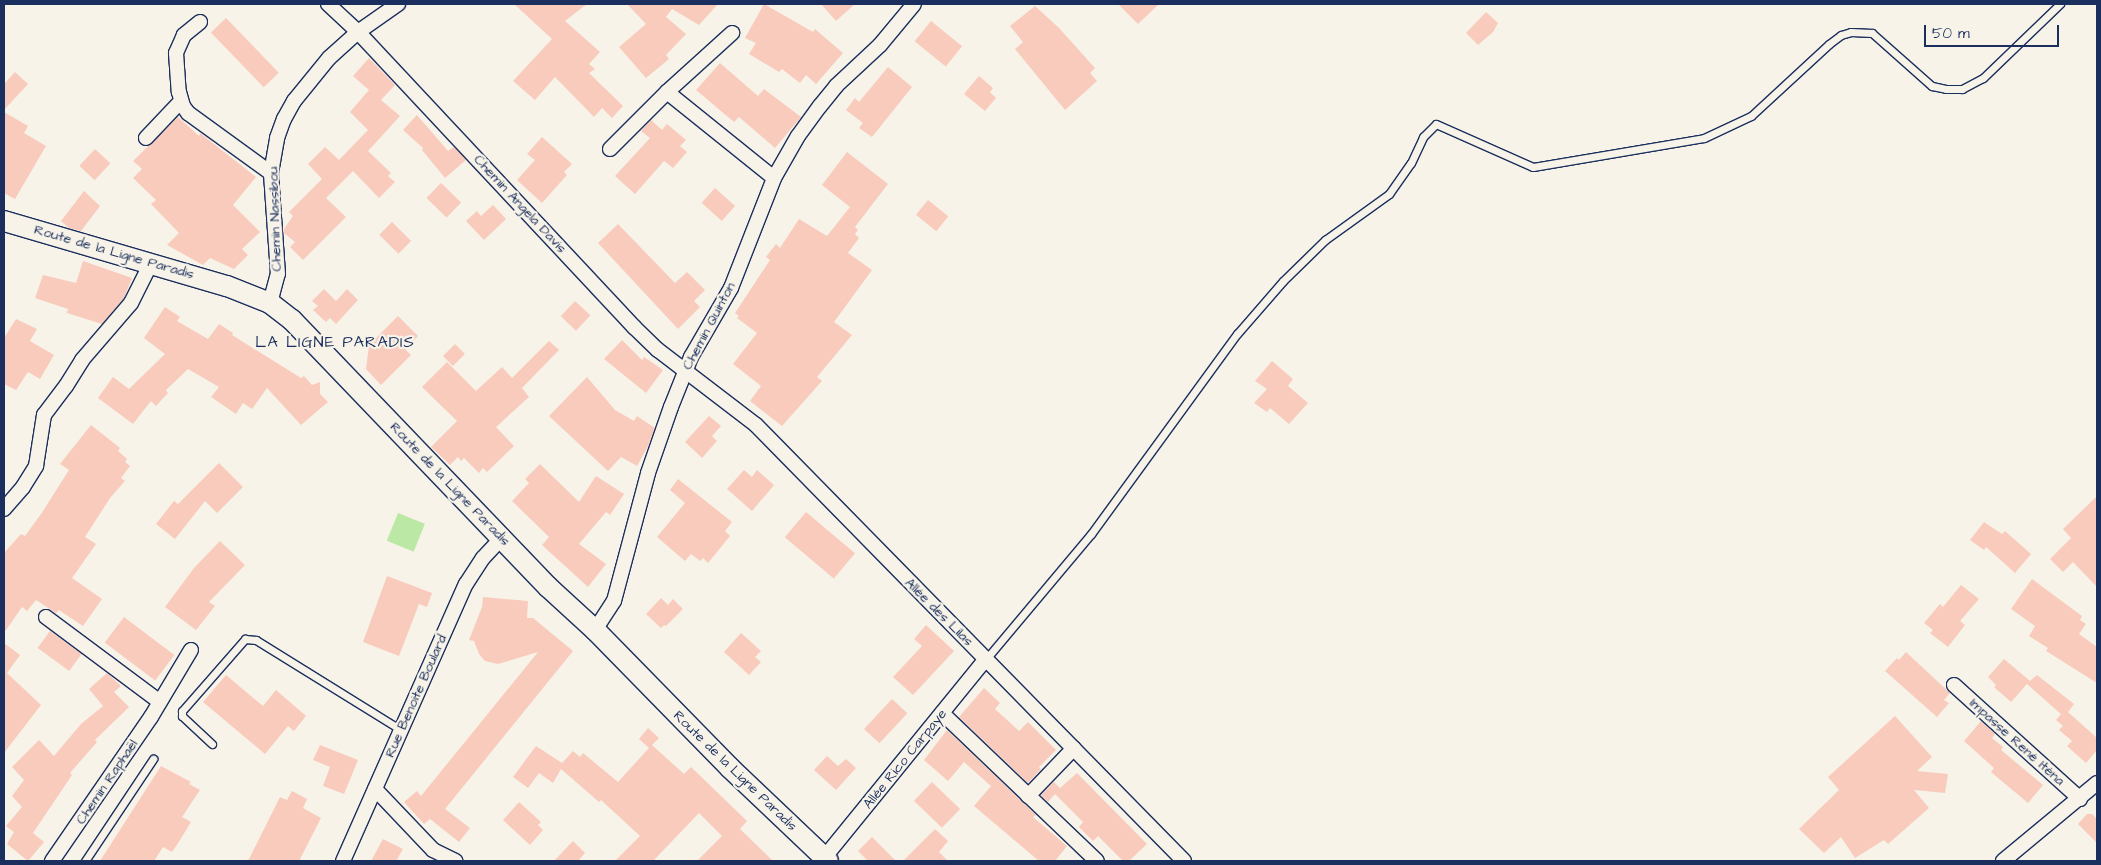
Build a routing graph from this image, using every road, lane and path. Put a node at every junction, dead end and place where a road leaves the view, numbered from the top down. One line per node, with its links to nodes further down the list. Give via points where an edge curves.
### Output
1 (328, 4): 6 (street, Chemin Angela Davis)
2 (398, 4): 6 (street, Chemin Nassibou)
3 (914, 4): 13 (street, Chemin Quinton, via 880,45 836,86 798,136)
4 (2060, 4): 23 (lane, via 1983,78 1962,89 1932,86 1872,33 1851,32 1829,44 1750,116 1704,138 1533,166 1436,124 1424,137 1412,163 1389,194 1325,240 1283,281 1237,334 1091,534)
5 (200, 22): 9 (street, via 184,35 176,53)
6 (358, 32): 12 (street, Chemin Nassibou, via 329,58 294,101 277,138); 17 (street, Chemin Angela Davis, via 634,327)
7 (732, 33): 8 (street)
8 (667, 92): 11 (street); 13 (street)
9 (181, 101): 10 (street); 12 (street, via 188,113)
10 (146, 138)
11 (610, 150)
12 (271, 173): 16 (street, Chemin Nassibou, via 278,274)
13 (774, 178): 17 (street, Chemin Quinton, via 731,288 690,357)
14 (4, 221): 15 (main road, Route de la Ligne Paradis)
15 (150, 263): 16 (main road, Route de la Ligne Paradis, via 228,286); 18 (street, via 131,303 82,360 44,415 36,466)
16 (270, 303): 19 (main road, Route de la Ligne Paradis, via 292,320)
17 (685, 372): 21 (street, Chemin Quinton, via 648,473 614,601); 23 (street, Allée des Lilas, via 756,425)
18 (4, 509)
19 (501, 538): 21 (main road, Route de la Ligne Paradis, via 548,588); 27 (street, Rue Benoite Boulard, via 466,584)
20 (46, 617): 25 (street)
21 (595, 630): 35 (main road, Route de la Ligne Paradis, via 730,768)
22 (191, 650): 25 (street, Chemin Raphaël)
23 (986, 659): 26 (street, Allée Rico Carpaye); 29 (street, Allée des Lilas)
24 (1954, 685): 34 (street, Impasse René Iténa)
25 (160, 702): 36 (street, Chemin Raphaël)
26 (942, 712): 33 (street); 35 (street, Allée Rico Carpaye)
27 (401, 730): 28 (lane, via 256,640 245,639 182,711 182,716); 32 (street, Rue Benoite Boulard)
28 (212, 744)
29 (1074, 748): 33 (street); 41 (street, Allée des Lilas)
30 (152, 759): 37 (lane)
31 (2097, 783): 34 (street)
32 (376, 789): 38 (street, Rue Benoite Boulard); 39 (street, via 433,850)
33 (1028, 796): 40 (street)
34 (2080, 799): 42 (street)
35 (826, 860)
36 (52, 861)
37 (85, 861)
38 (343, 861)
39 (456, 861)
40 (1097, 861)
41 (1184, 861)
42 (2003, 861)

